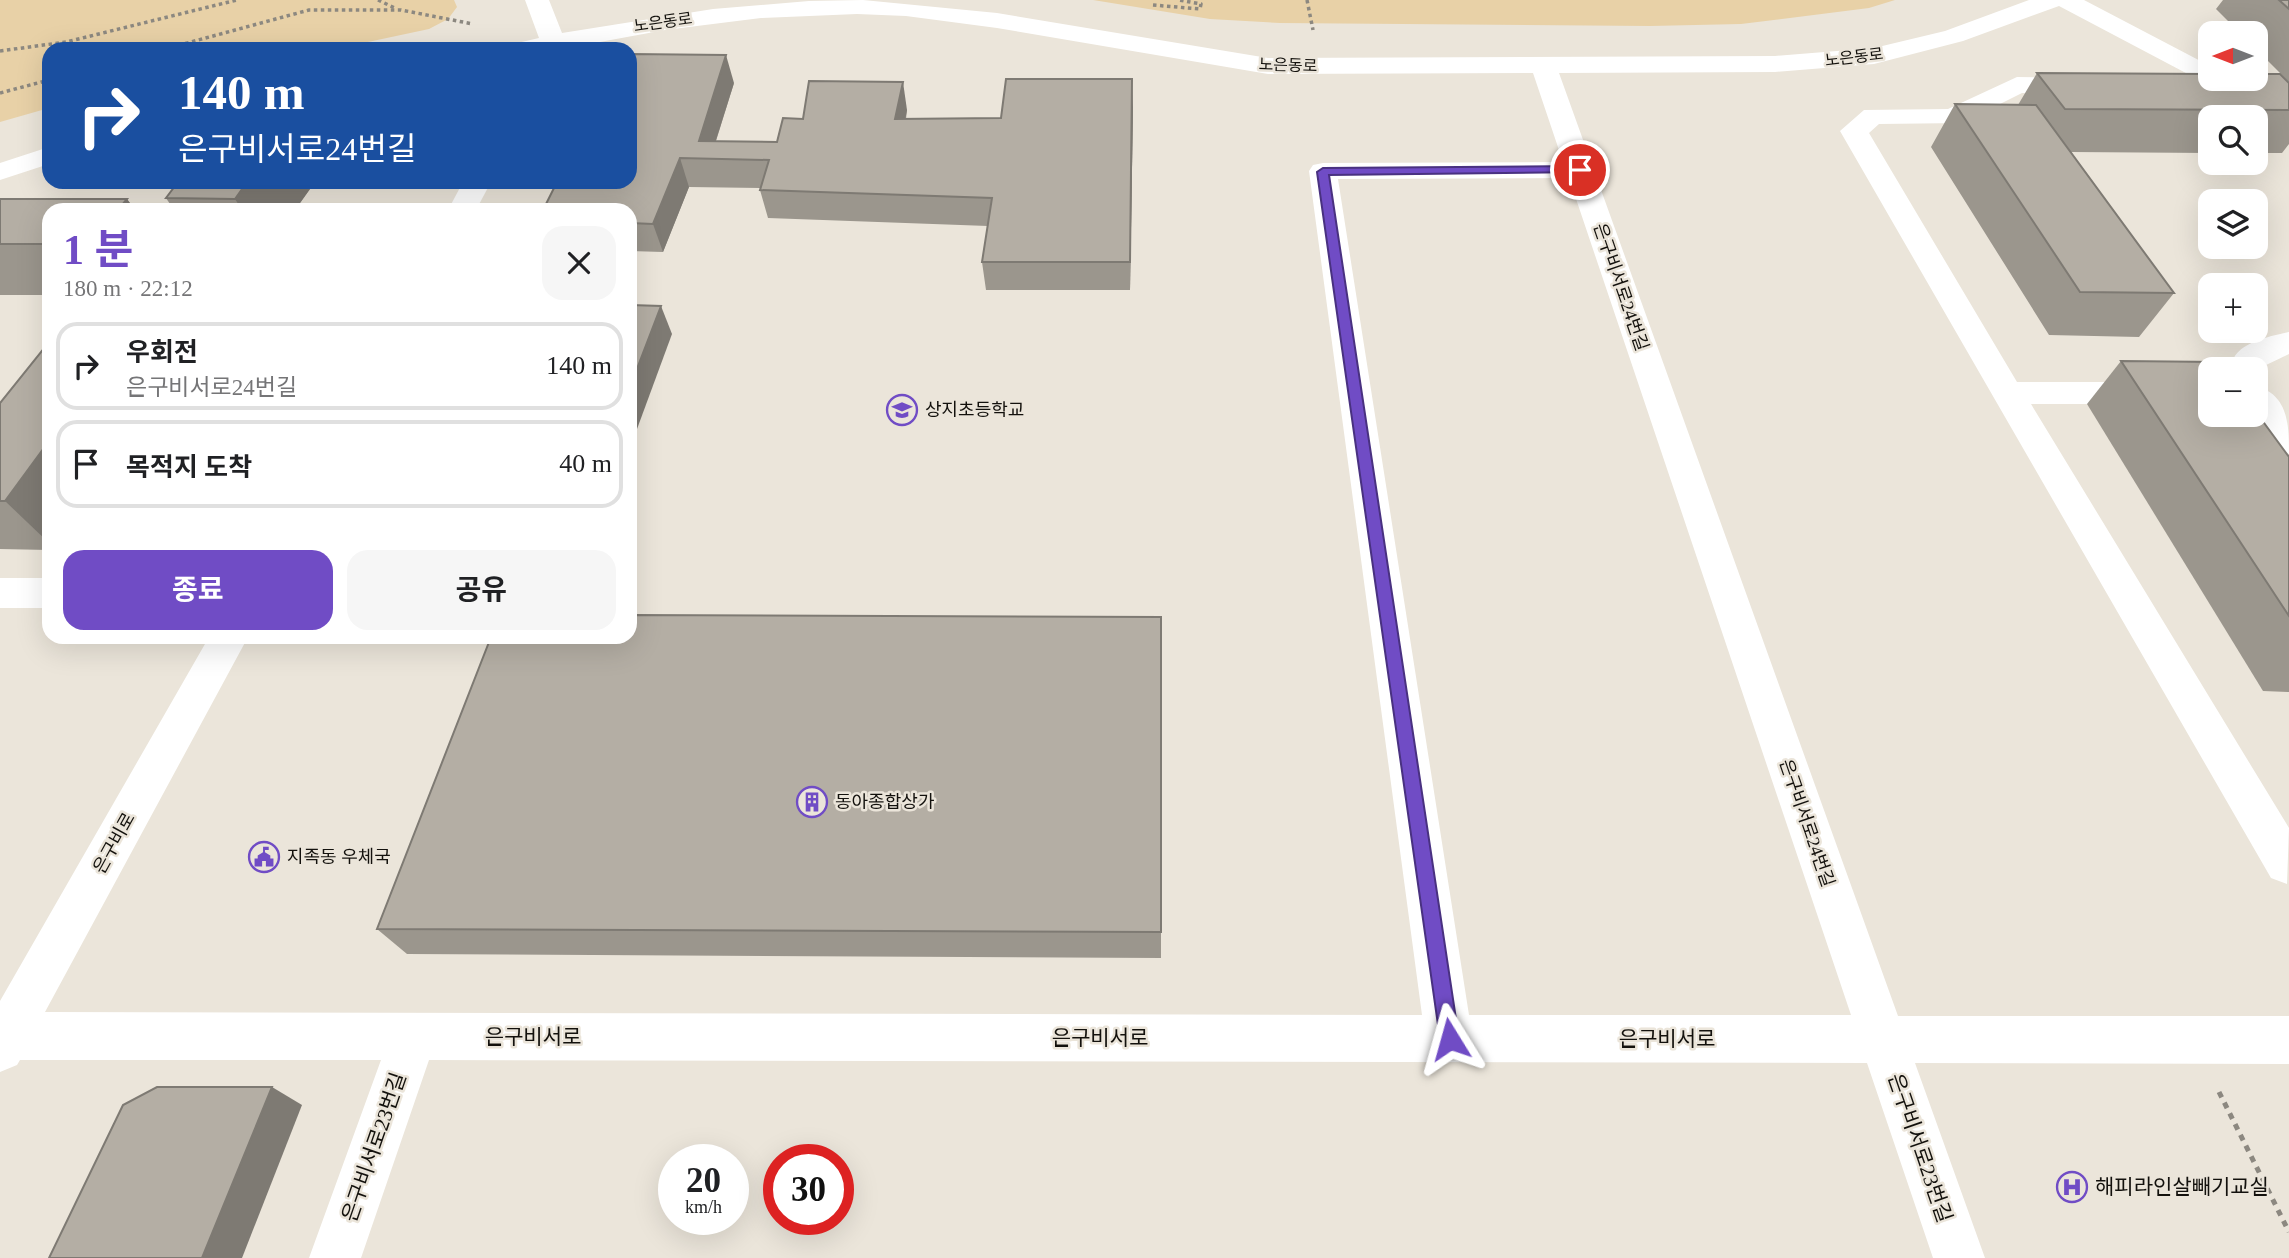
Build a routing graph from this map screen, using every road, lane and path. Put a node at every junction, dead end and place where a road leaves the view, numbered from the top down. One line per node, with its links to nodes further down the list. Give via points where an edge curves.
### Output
1 (237, 0): 12 (path)
2 (378, 0): 9 (path)
3 (537, 0): 14 (street)
4 (1179, 0): 8 (path, via 1202,5 1200,9)
5 (1307, 0): 11 (path)
6 (2052, 0): 18 (street, 노은동로, via 1954,37 1874,57 1775,64)
7 (2066, 0): 19 (street)
8 (1147, 5)
9 (401, 10): 10 (path); 13 (path, via 309,10)
10 (473, 24)
11 (1314, 31)
12 (66, 42)
13 (191, 42)
14 (550, 42)
15 (567, 42): 18 (street, 노은동로, via 643,23 838,6 908,9 1193,58 1268,66)
16 (42, 45): 17 (path)
17 (0, 51)
18 (1544, 67): 26 (street, 은구비서로24번길)
19 (2198, 70)
20 (42, 82): 24 (path)
21 (2111, 86): 30 (street, via 2017,85 1953,117 1873,117 1854,131)
22 (2164, 86): 23 (street)
23 (2198, 87)
24 (0, 93)
25 (42, 157): 27 (street)
26 (1580, 170): 39 (street, via 1323,172); 40 (street, 은구비서로24번길)
27 (0, 172)
28 (2289, 343): 29 (street)
29 (2254, 357)
30 (2007, 393): 31 (street); 37 (street)
31 (2198, 393)
32 (2268, 413): 33 (street)
33 (2289, 442)
34 (0, 593): 35 (street)
35 (42, 593)
36 (225, 644): 43 (street, 은구비로)
37 (2287, 864)
38 (413, 1037): 39 (street, 은구비서로); 43 (street, 은구비서로); 45 (street, 은구비서로23번길)
39 (1450, 1039): 40 (street, 은구비서로)
40 (1882, 1039): 41 (street, 은구비서로); 46 (street, 은구비서로23번길)
41 (2193, 1040): 42 (street, 은구비서로); 44 (path)
42 (2289, 1040)
43 (3, 1042)
44 (2289, 1232)
45 (335, 1258)
46 (1959, 1258)

